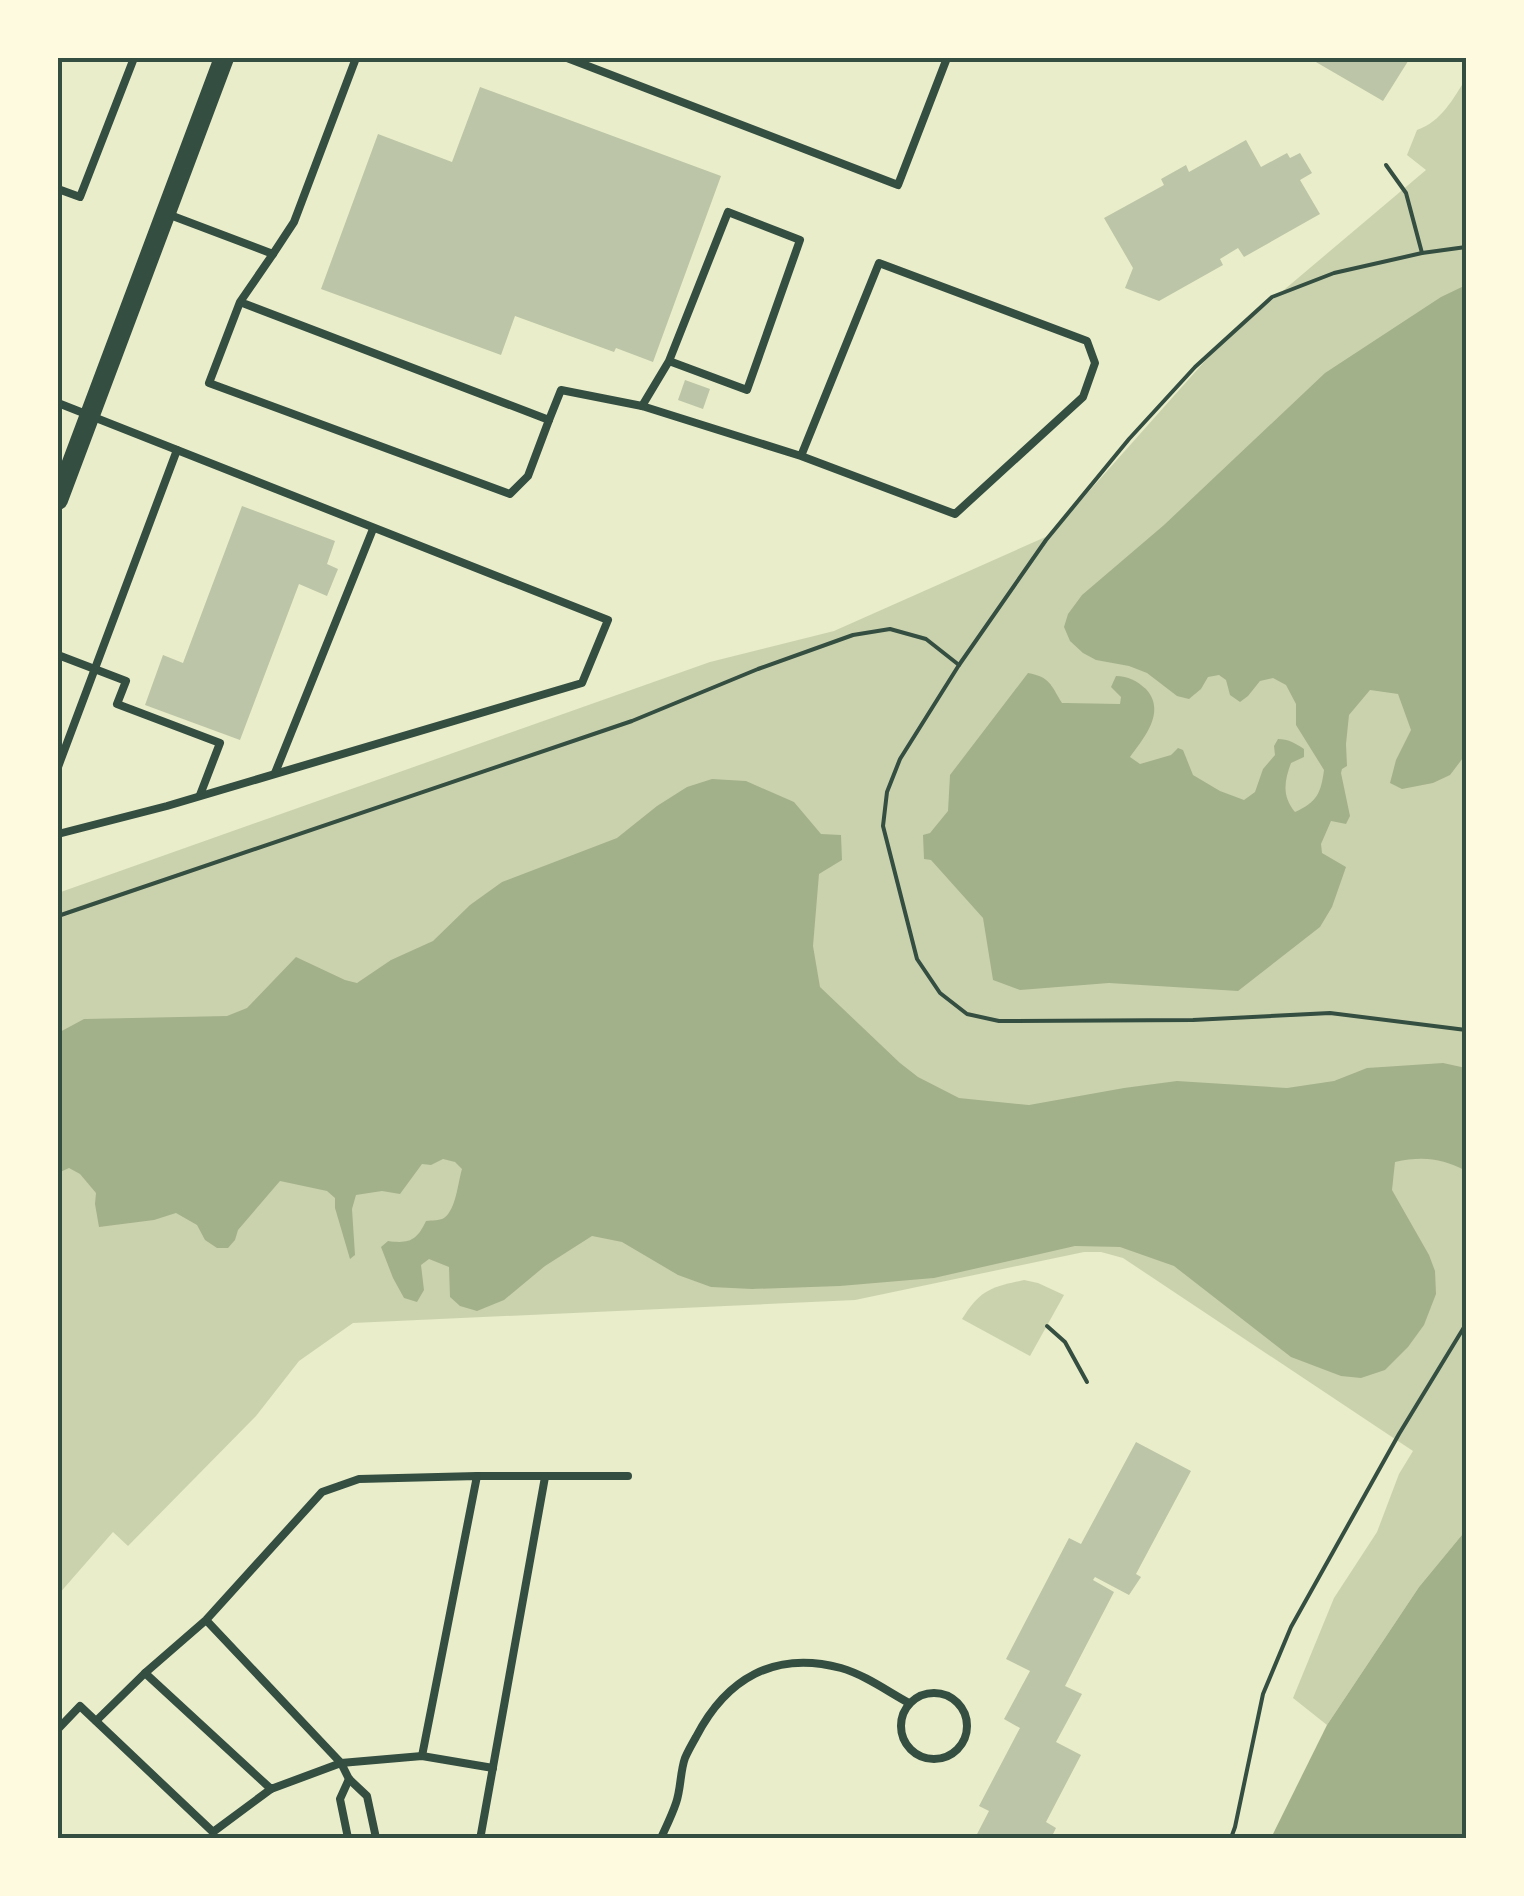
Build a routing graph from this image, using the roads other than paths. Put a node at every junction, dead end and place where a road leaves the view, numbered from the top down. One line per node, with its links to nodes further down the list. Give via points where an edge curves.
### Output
1 (134, 58): 6 (lane, via 80,197)
2 (224, 58): 7 (main road)
3 (356, 58): 8 (lane, via 294,222)
4 (567, 58): 5 (lane, via 898,184)
5 (947, 58)
6 (58, 189)
7 (166, 213): 8 (lane); 13 (main road)
8 (273, 254): 9 (lane)
9 (240, 302): 14 (lane); 14 (lane, via 208,383 510,494 528,476)
10 (669, 361): 10 (lane, via 728,212 800,240 747,390); 12 (lane)
11 (58, 403): 13 (lane)
12 (642, 406): 14 (lane, via 561,390); 16 (lane)
13 (90, 415): 15 (lane); 17 (main road)
14 (549, 420)
15 (176, 450): 18 (lane); 20 (lane)
16 (801, 456): 16 (lane, via 879,263 1087,341 1094,363 1083,397 955,514)
17 (58, 500)
18 (373, 529): 22 (lane); 22 (lane, via 608,620 582,683)
19 (58, 655): 20 (lane)
20 (94, 668): 21 (lane); 23 (lane, via 126,681 117,704 220,743)
21 (58, 768)
22 (275, 773): 23 (lane)
23 (200, 795): 24 (lane)
24 (58, 834)
25 (476, 1476): 27 (lane); 28 (lane, via 360,1479 322,1492); 33 (lane)
26 (628, 1476): 27 (lane)
27 (545, 1477): 35 (lane)
28 (206, 1620): 29 (lane); 34 (lane)
29 (145, 1673): 31 (lane); 37 (lane)
30 (909, 1704): 30 (lane, via 900,1724 914,1752 936,1759 958,1749 967,1728 956,1701 934,1692); 41 (lane, via 858,1674 824,1664 757,1672 735,1685 704,1721 685,1758)
31 (96, 1722): 32 (lane, via 80,1706); 37 (lane, via 213,1832)
32 (58, 1729)
33 (422, 1756): 34 (lane); 35 (lane)
34 (342, 1763): 36 (lane); 37 (lane)
35 (493, 1768): 38 (lane)
36 (349, 1779): 39 (lane, via 340,1799); 40 (lane, via 367,1796)
37 (271, 1789)
38 (481, 1834)
39 (348, 1838)
40 (376, 1838)
41 (661, 1838)

